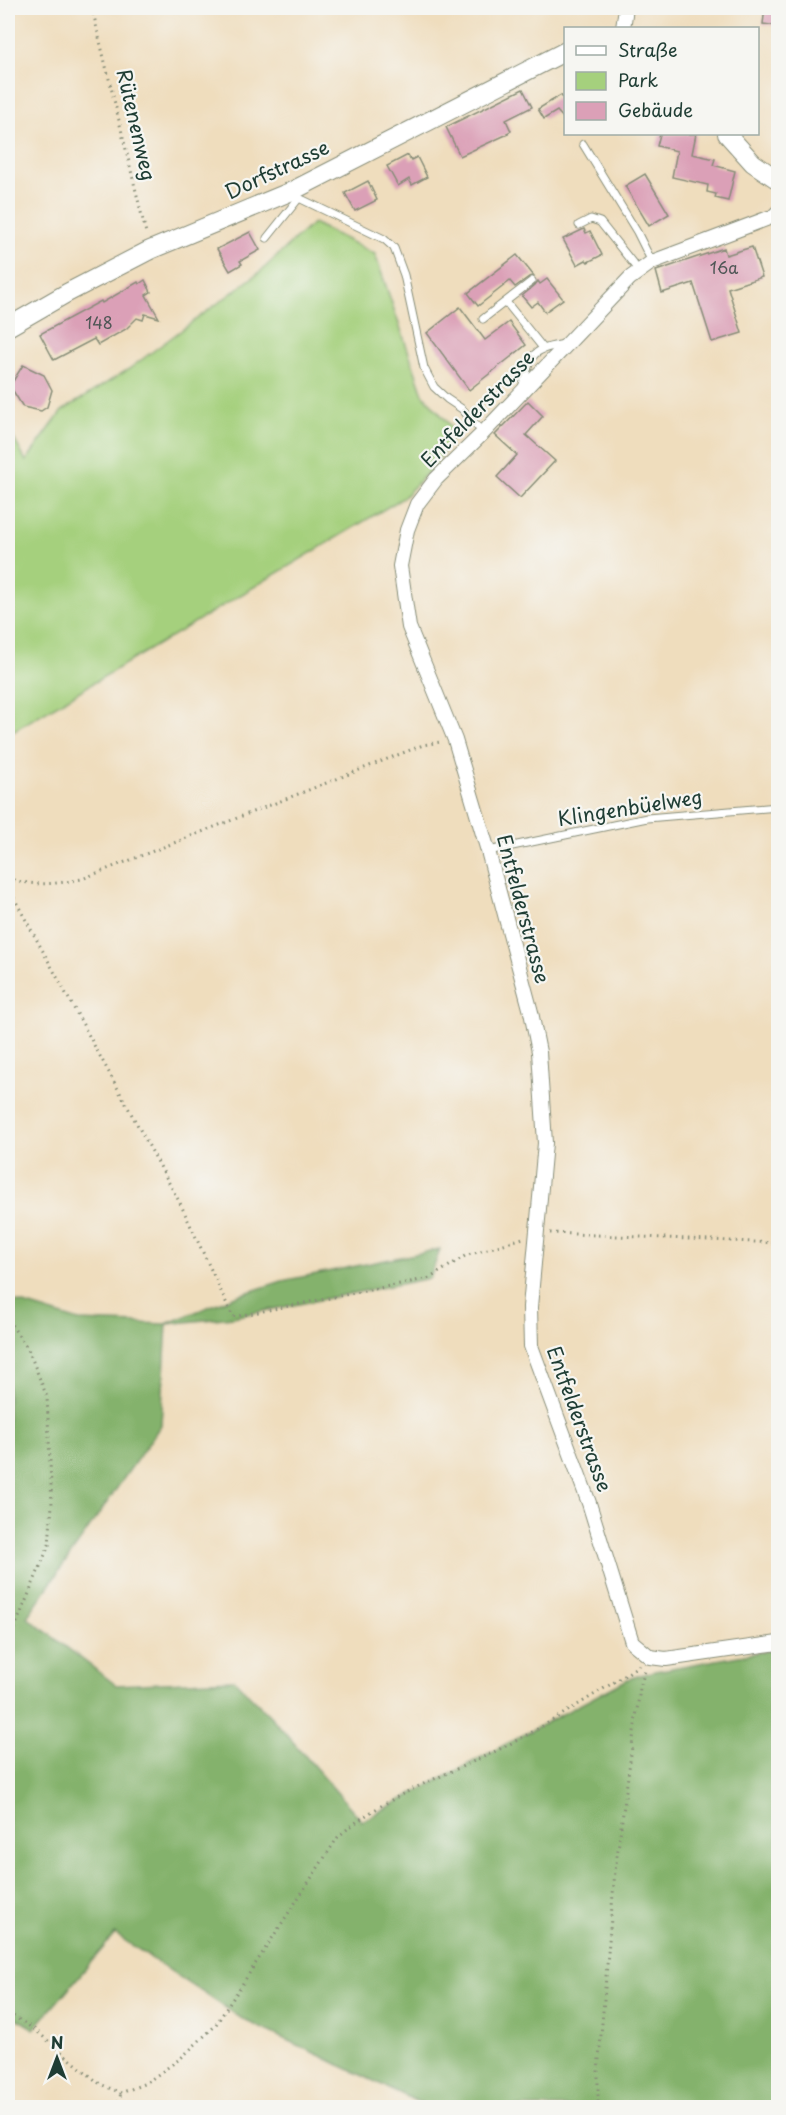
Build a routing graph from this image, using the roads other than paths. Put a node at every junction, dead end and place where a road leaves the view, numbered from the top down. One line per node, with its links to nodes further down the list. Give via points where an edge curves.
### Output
1 (626, 8): 2 (street)
2 (624, 27)
3 (564, 52): 7 (street, Dorfstrasse)
4 (728, 135): 6 (street, via 753,163)
5 (583, 144): 11 (lane)
6 (778, 180)
7 (295, 195): 10 (lane); 16 (street, Dorfstrasse, via 150,250); 20 (lane, via 384,239 394,248 404,275 424,368 434,387 462,409)
8 (778, 212): 11 (street, Entfelderstrasse)
9 (579, 225): 12 (lane, via 591,219 600,222)
10 (267, 238)
11 (652, 262): 12 (street, Entfelderstrasse)
12 (639, 271): 17 (street, Entfelderstrasse)
13 (532, 281): 14 (lane)
14 (506, 302): 15 (lane); 18 (lane)
15 (483, 320)
16 (8, 327)
17 (568, 344): 18 (lane); 19 (street, Entfelderstrasse)
18 (543, 348): 19 (lane, via 530,359)
19 (521, 393): 20 (street, Entfelderstrasse)
20 (483, 433): 22 (street, Entfelderstrasse, via 436,479 417,504 400,566 410,627 455,740)
21 (778, 807): 22 (lane, Klingenbüelweg, via 647,818)
22 (488, 851): 23 (street, Entfelderstrasse, via 539,1052 545,1143 530,1306 531,1346 590,1503 632,1642 650,1657 666,1659)
23 (778, 1643)

